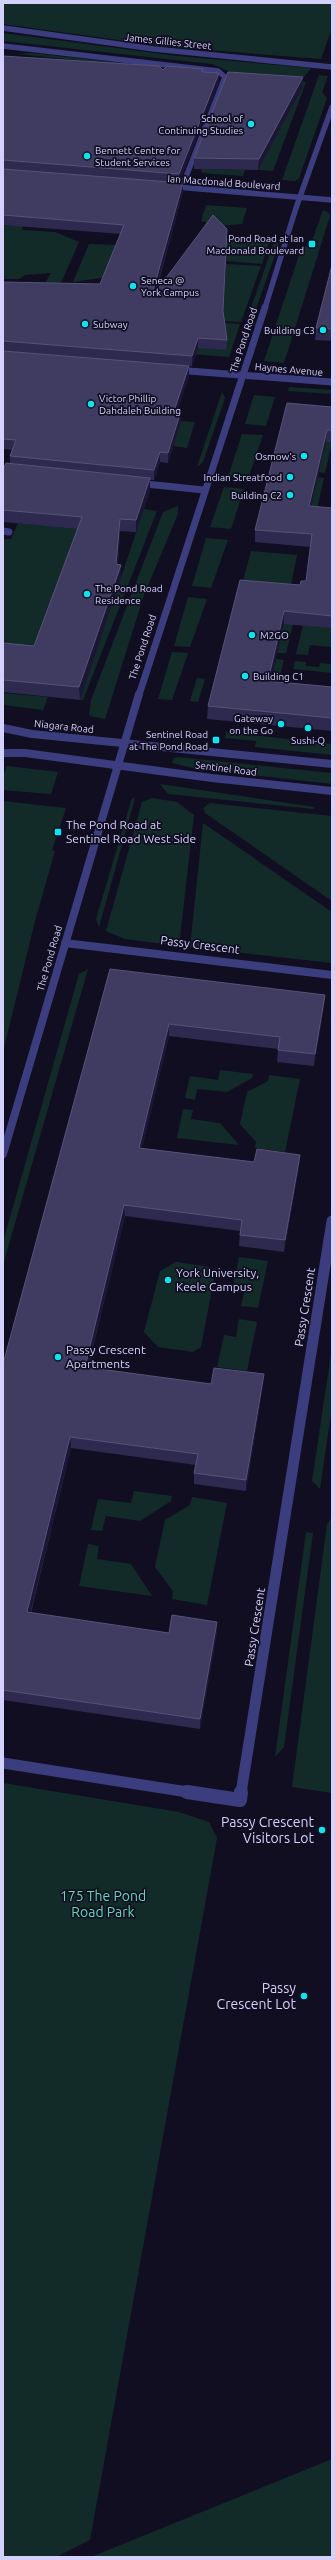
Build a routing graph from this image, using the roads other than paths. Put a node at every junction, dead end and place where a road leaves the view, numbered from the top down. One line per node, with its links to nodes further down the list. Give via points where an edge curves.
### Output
1 (3, 28): 4 (street, James Gillies Street, via 154,50)
2 (3, 46): 3 (street)
3 (168, 63): 5 (street); 8 (street, via 208,68 218,71 225,77)
4 (332, 66)
5 (165, 71)
6 (332, 107): 9 (street, The Pond Road)
7 (167, 186): 8 (street, Ian Macdonald Boulevard)
8 (182, 187): 9 (street, Ian Macdonald Boulevard)
9 (300, 197): 10 (street, Ian Macdonald Boulevard); 12 (street, The Pond Road)
10 (332, 200)
11 (172, 369): 12 (street, Haynes Avenue)
12 (244, 375): 13 (street, Haynes Avenue); 15 (street, The Pond Road)
13 (332, 382)
14 (124, 482): 15 (street)
15 (204, 490): 17 (street, The Pond Road)
16 (3, 728): 17 (street, Niagara Road)
17 (124, 742): 19 (street, Sentinel Road); 20 (street, The Pond Road)
18 (3, 753): 20 (street, via 25,753)
19 (332, 764)
20 (117, 765): 21 (street, Sentinel Road); 22 (street, The Pond Road)
21 (332, 791)
22 (65, 943): 23 (street, Passy Crescent); 24 (street, The Pond Road)
23 (332, 975)
24 (3, 1154)
25 (332, 1221): 26 (street, Passy Crescent, via 240,1800)
26 (3, 1763)

